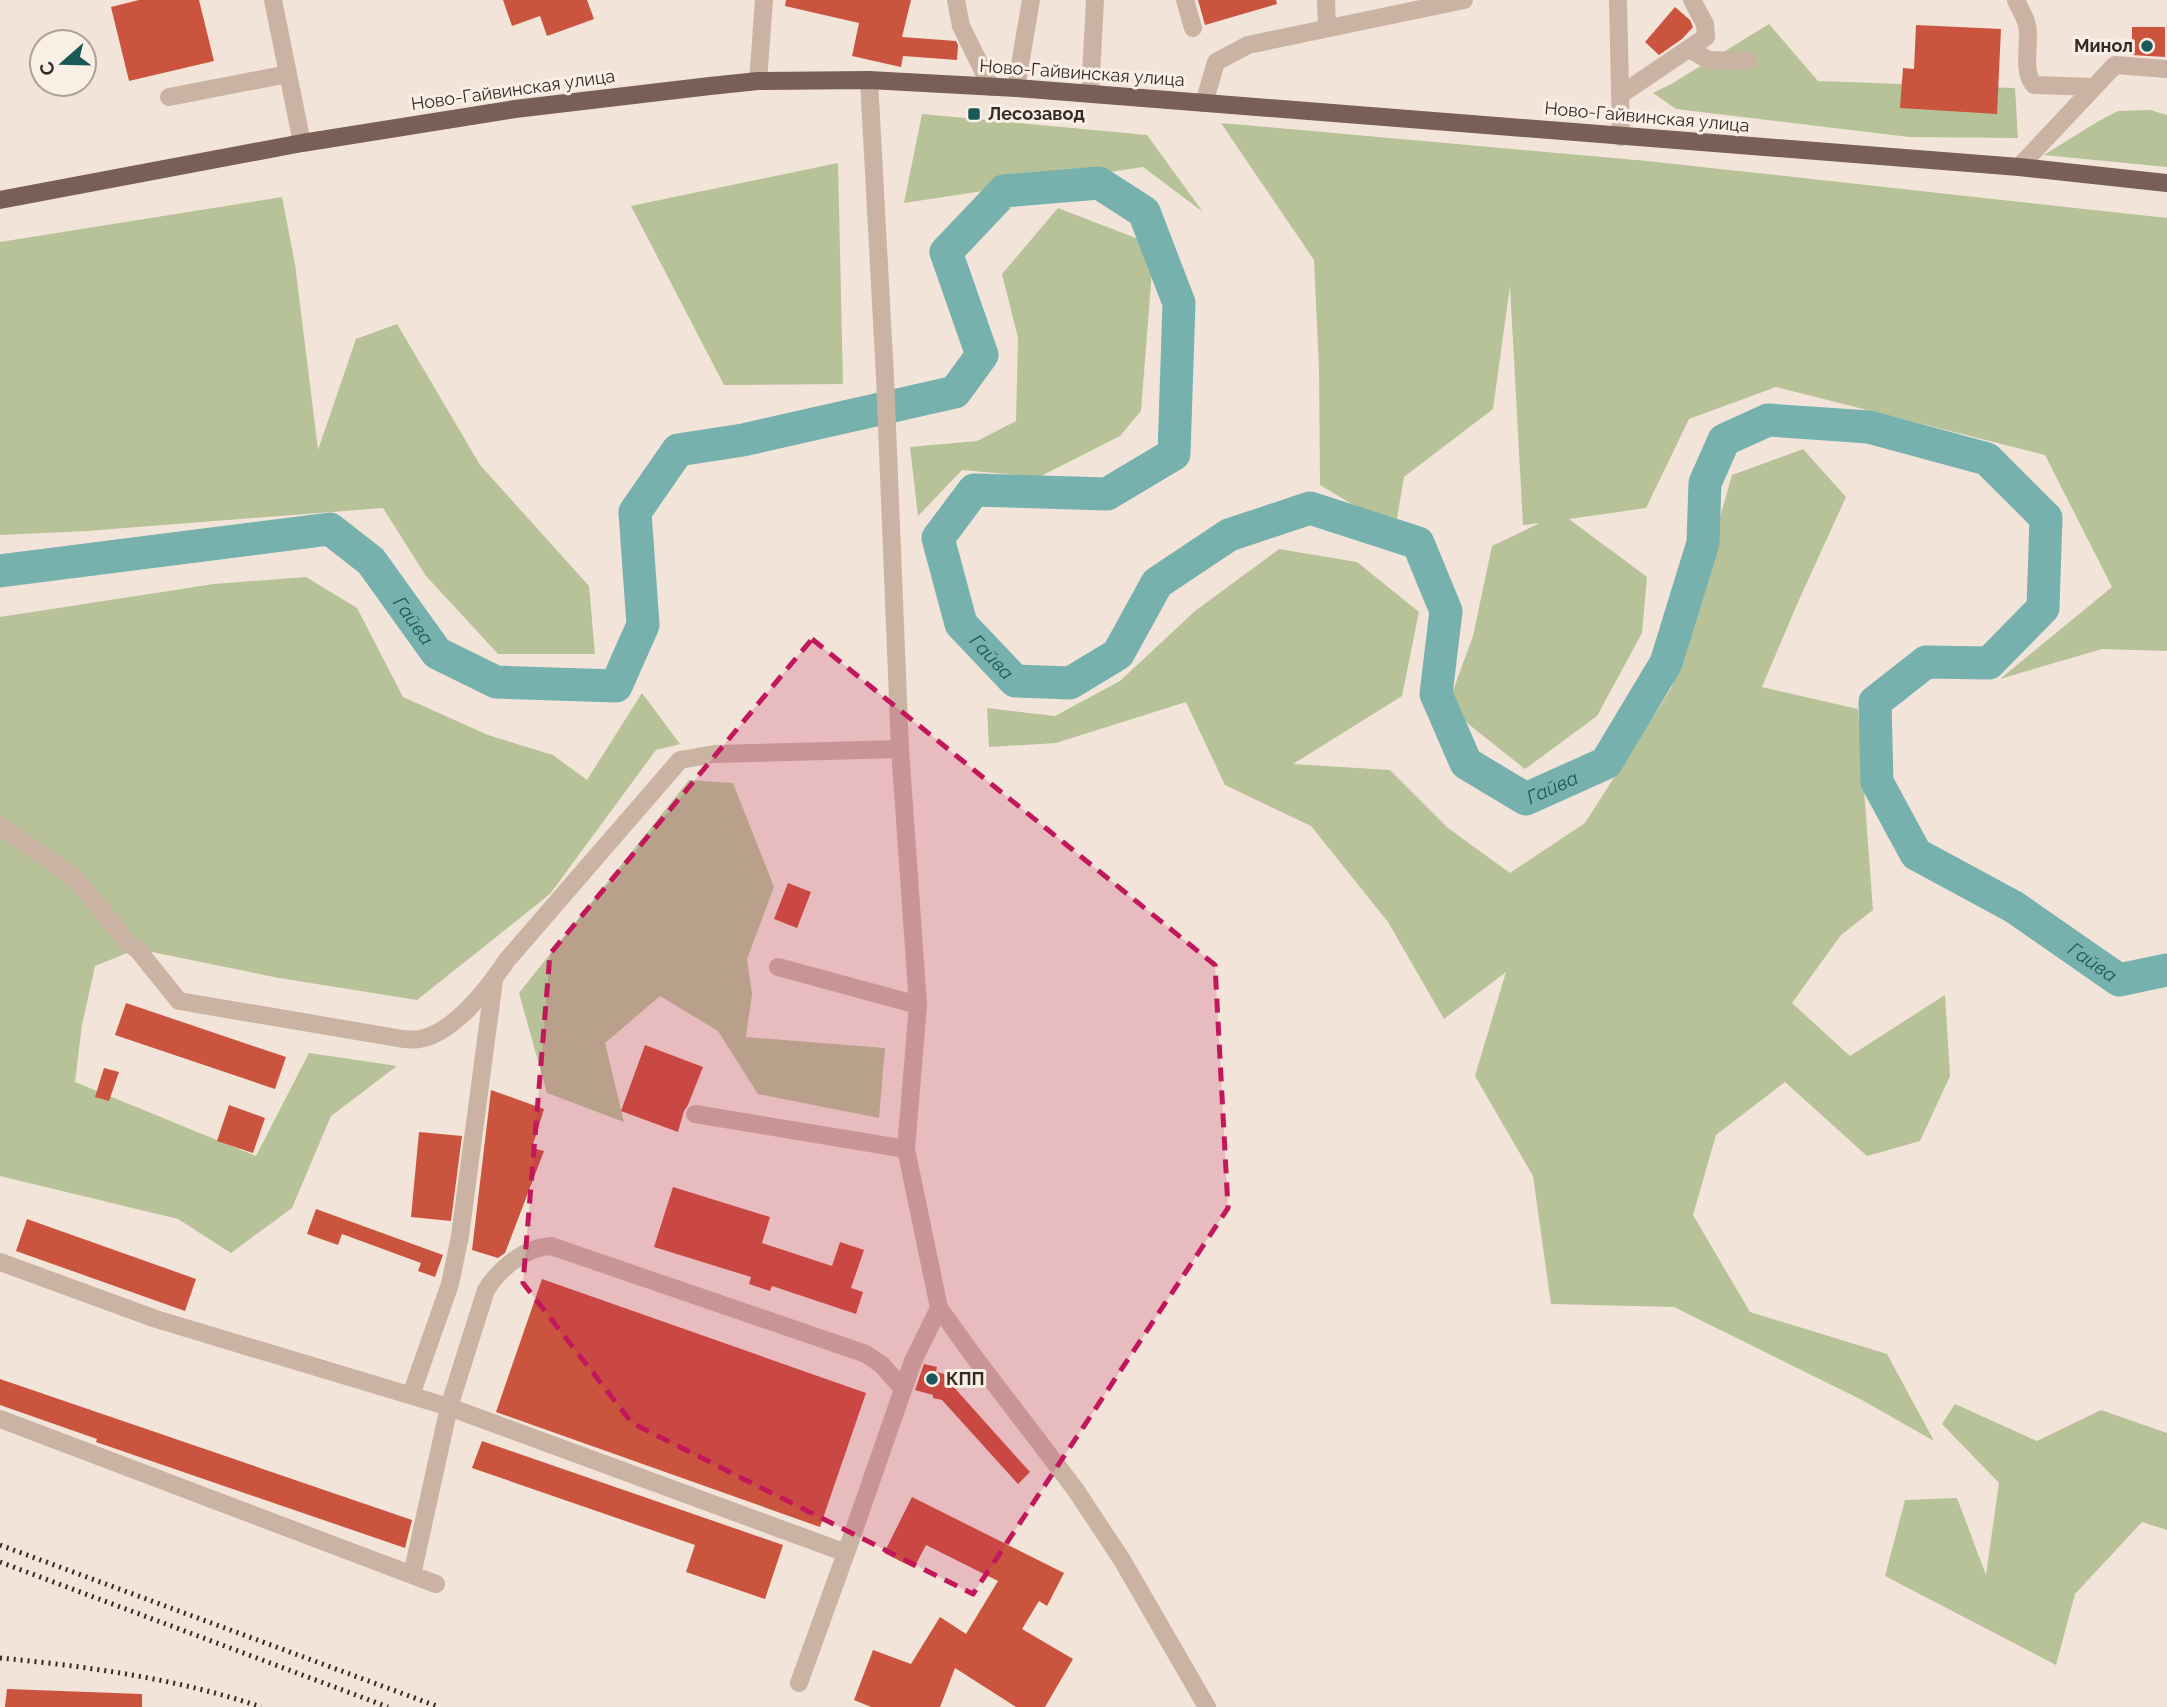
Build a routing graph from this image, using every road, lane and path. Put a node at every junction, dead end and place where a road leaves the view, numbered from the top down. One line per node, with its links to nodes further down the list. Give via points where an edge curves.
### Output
1 (273, 0): 18 (street)
2 (764, 0): 20 (street)
3 (956, 0): 21 (street, via 961,26)
4 (1031, 0): 23 (street)
5 (1096, 0): 24 (street)
6 (1185, 0): 13 (street)
7 (1326, 0): 14 (street)
8 (1464, 0): 12 (street)
9 (1618, 0): 25 (street)
10 (1692, 0): 15 (street, via 1707,32)
11 (2015, 0): 22 (street, via 2027,26 2028,72 2034,85)
12 (1445, 2): 14 (street)
13 (1193, 28)
14 (1327, 28): 27 (street, via 1248,45 1216,62)
15 (1690, 49): 16 (street, via 1708,60); 25 (street)
16 (1748, 61)
17 (2167, 69): 22 (street, via 2115,65)
18 (288, 74): 26 (street); 29 (street)
19 (869, 80): 20 (main road, Ново-Гайвинская улица); 21 (main road, Ново-Гайвинская улица); 33 (street)
20 (758, 82): 29 (main road, Ново-Гайвинская улица, via 516,109)
21 (991, 87): 23 (main road, Ново-Гайвинская улица)
22 (2094, 87): 30 (street)
23 (1016, 88): 24 (main road, Ново-Гайвинская улица)
24 (1090, 94): 27 (main road, Ново-Гайвинская улица)
25 (1620, 95): 28 (street)
26 (169, 97)
27 (1204, 103): 28 (main road, Ново-Гайвинская улица)
28 (1621, 137): 30 (main road, Ново-Гайвинская улица)
29 (302, 143): 32 (main road, Ново-Гайвинская улица)
30 (2019, 167): 31 (main road, Ново-Гайвинская улица)
31 (2167, 183)
32 (0, 200)
33 (900, 749): 36 (street, via 714,754 680,760); 37 (street)
34 (0, 826): 36 (street, via 75,878 178,1002 420,1039 447,1026)
35 (778, 967): 37 (street)
36 (494, 980): 43 (street, via 453,1272)
37 (918, 1005): 39 (street)
38 (695, 1114): 39 (street)
39 (906, 1149): 41 (street)
40 (0, 1262): 43 (street, via 156,1319)
41 (939, 1308): 42 (street); 50 (street, via 1075,1489)
42 (903, 1389): 44 (street, via 866,1354 541,1246 494,1278 486,1290); 46 (street)
43 (411, 1395): 44 (street)
44 (449, 1407): 46 (street); 47 (street)
45 (0, 1419): 47 (street)
46 (846, 1553): 49 (street)
47 (412, 1575): 48 (street)
48 (436, 1584)
49 (799, 1683)
50 (1207, 1707)

